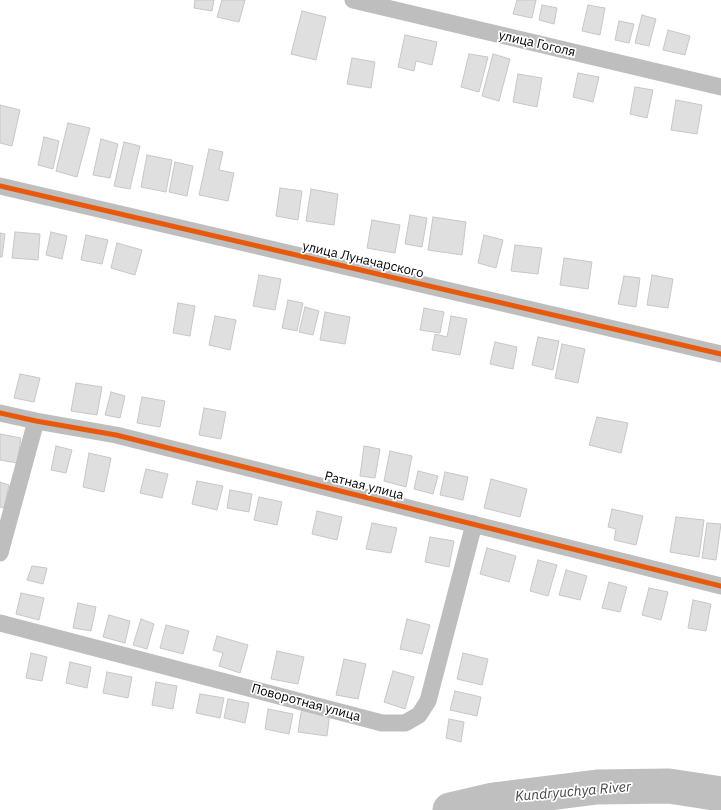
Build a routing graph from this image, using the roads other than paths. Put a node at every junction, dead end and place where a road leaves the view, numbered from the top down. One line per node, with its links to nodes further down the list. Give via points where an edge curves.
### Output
1 (353, 0): 2 (street, улица Гоголя)
2 (721, 88)
3 (0, 186): 4 (street, улица Луначарского)
4 (721, 354)
5 (0, 413): 6 (street, Ратная улица)
6 (36, 421): 7 (street, Ратная улица, via 116,435); 8 (street)
7 (474, 524): 9 (street, Ратная улица); 10 (street, Поворотная улица, via 428,700 419,715 405,723 382,723)
8 (0, 553)
9 (721, 586)
10 (0, 623)

